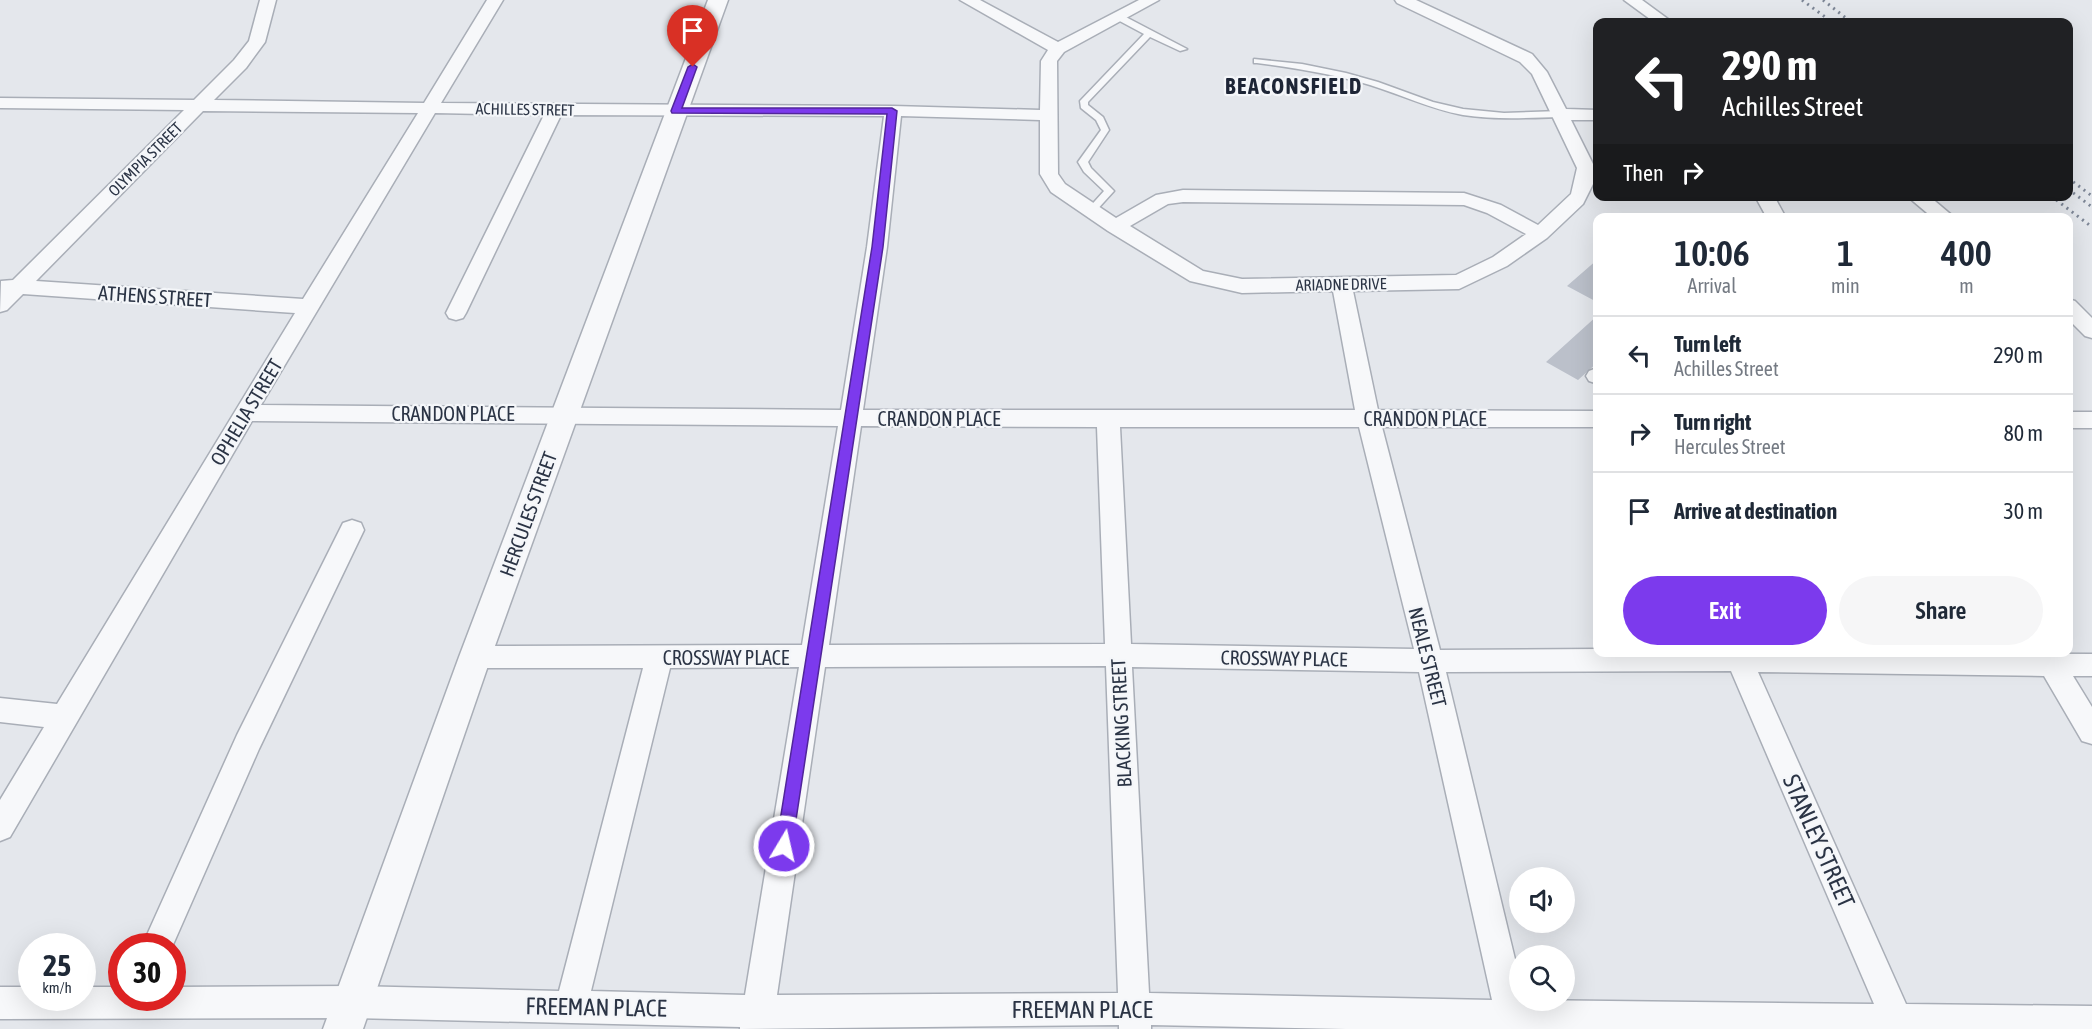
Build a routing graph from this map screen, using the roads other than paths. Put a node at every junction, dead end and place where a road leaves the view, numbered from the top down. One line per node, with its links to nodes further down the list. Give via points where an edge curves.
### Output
1 (268, 0): 15 (street, OLYMPIA STREET, via 254,48)
2 (495, 0): 16 (street, OPHELIA STREET)
3 (718, 0): 18 (street, HERCULES STREET)
4 (968, 0): 11 (street)
5 (1150, 0): 8 (street)
6 (1403, 0): 20 (street, ARIADNE DRIVE, via 1526,58 1539,72)
7 (1632, 0): 9 (street)
8 (1117, 16): 10 (lane); 11 (street)
9 (1658, 18)
10 (1149, 34): 12 (lane); 24 (lane, via 1084,101 1105,130 1083,162 1086,171 1109,191)
11 (1058, 49): 21 (street, ARIADNE DRIVE, via 1049,61)
12 (1183, 49)
13 (1257, 61): 20 (lane, via 1355,78 1464,112)
14 (0, 103): 15 (street, ACHILLES STREET)
15 (199, 105): 16 (street, ACHILLES STREET); 29 (street, OLYMPIA STREET)
16 (431, 108): 17 (street, ACHILLES STREET); 31 (street, OPHELIA STREET)
17 (555, 109): 18 (street, ACHILLES STREET); 33 (street)
18 (676, 111): 19 (street, ACHILLES STREET); 36 (street, HERCULES STREET)
19 (892, 111): 21 (street, ACHILLES STREET); 38 (street, via 877,247)
20 (1560, 114): 22 (street); 27 (street, ARIADNE DRIVE, via 1581,154 1586,179 1580,195)
21 (1050, 115): 24 (street, ARIADNE DRIVE, via 1049,174 1058,188)
22 (1593, 115)
23 (1923, 201): 25 (street)
24 (1091, 212): 26 (street, ARIADNE DRIVE)
25 (1939, 213)
26 (1115, 226): 27 (street, via 1164,199 1183,196 1464,199 1479,202); 28 (street, ARIADNE DRIVE, via 1197,276 1216,282 1242,286)
27 (1540, 234): 28 (street, ARIADNE DRIVE, via 1505,260 1459,282)
28 (1342, 284): 39 (street, NEALE STREET)
29 (9, 286): 30 (street, OLYMPIA STREET); 31 (street, ATHENS STREET)
30 (0, 305)
31 (311, 307): 35 (street, OPHELIA STREET)
32 (2073, 311): 34 (street)
33 (456, 313)
34 (2092, 331)
35 (245, 413): 36 (street, CRANDON PLACE); 55 (street, OPHELIA STREET)
36 (565, 414): 38 (street, CRANDON PLACE); 45 (street, HERCULES STREET)
37 (1108, 417): 38 (street, CRANDON PLACE); 39 (street, CRANDON PLACE); 44 (street, BLACKING STREET)
38 (851, 418): 47 (street)
39 (1368, 418): 40 (street, CRANDON PLACE); 52 (street, NEALE STREET)
40 (1593, 419)
41 (2073, 420): 42 (street)
42 (2092, 420)
43 (352, 530): 58 (street, via 247,744)
44 (1117, 656): 47 (street, CROSSWAY PLACE); 52 (street, CROSSWAY PLACE); 64 (street, BLACKING STREET)
45 (475, 657): 46 (street, CROSSWAY PLACE); 63 (street, HERCULES STREET)
46 (659, 657): 47 (street, CROSSWAY PLACE); 62 (street)
47 (813, 657): 65 (street)
48 (1661, 657): 52 (street, CROSSWAY PLACE)
49 (1738, 657): 68 (street, STANLEY STREET)
50 (1892, 657): 51 (street, CROSSWAY PLACE)
51 (2047, 658): 53 (street, CROSSWAY PLACE); 56 (street)
52 (1430, 660): 67 (street, NEALE STREET)
53 (2092, 665)
54 (0, 710): 55 (street)
55 (64, 717): 57 (street, OPHELIA STREET)
56 (2092, 732)
57 (0, 826)
58 (163, 933)
59 (108, 1001): 60 (street, FREEMAN PLACE)
60 (0, 1003)
61 (186, 1004): 63 (street, FREEMAN PLACE)
62 (570, 1006): 63 (street, FREEMAN PLACE); 65 (street, FREEMAN PLACE)
63 (348, 1016)
64 (1135, 1019): 65 (street, FREEMAN PLACE); 67 (street, FREEMAN PLACE)
65 (757, 1020)
66 (2092, 1022): 68 (street, FREEMAN PLACE)
67 (1513, 1023): 68 (street, FREEMAN PLACE)
68 (1899, 1024)

